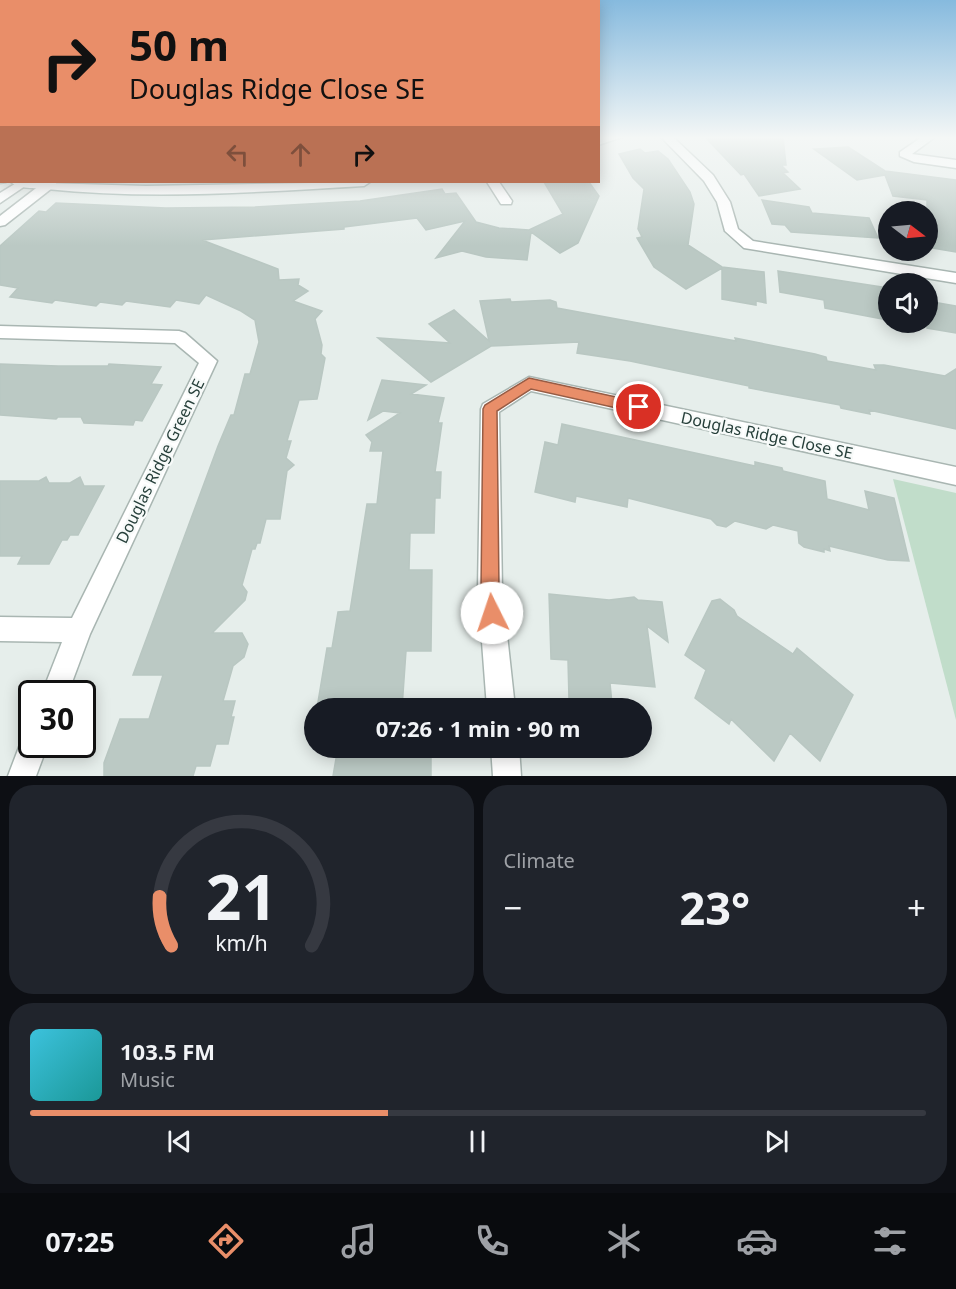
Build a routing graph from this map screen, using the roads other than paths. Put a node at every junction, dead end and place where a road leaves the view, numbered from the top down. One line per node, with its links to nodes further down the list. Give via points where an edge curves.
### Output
1 (707, 173): 9 (street, via 729,211 732,231 749,245)
2 (23, 183): 6 (street)
3 (50, 183): 4 (street, via 220,189); 8 (street)
4 (343, 183)
5 (494, 183): 7 (street)
6 (0, 199)
7 (506, 201)
8 (0, 222)
9 (956, 278)
10 (0, 332): 13 (street, Douglas Ridge Green SE, via 179,337 208,361)
11 (956, 476): 15 (street, Douglas Ridge Close SE, via 529,384 490,409 490,589)
12 (0, 629): 13 (street)
13 (80, 630): 14 (street, Douglas Ridge Green SE)
14 (60, 680)
15 (500, 698)
16 (29, 758): 18 (street)
17 (505, 758): 19 (street)
18 (22, 776)
19 (507, 776)

